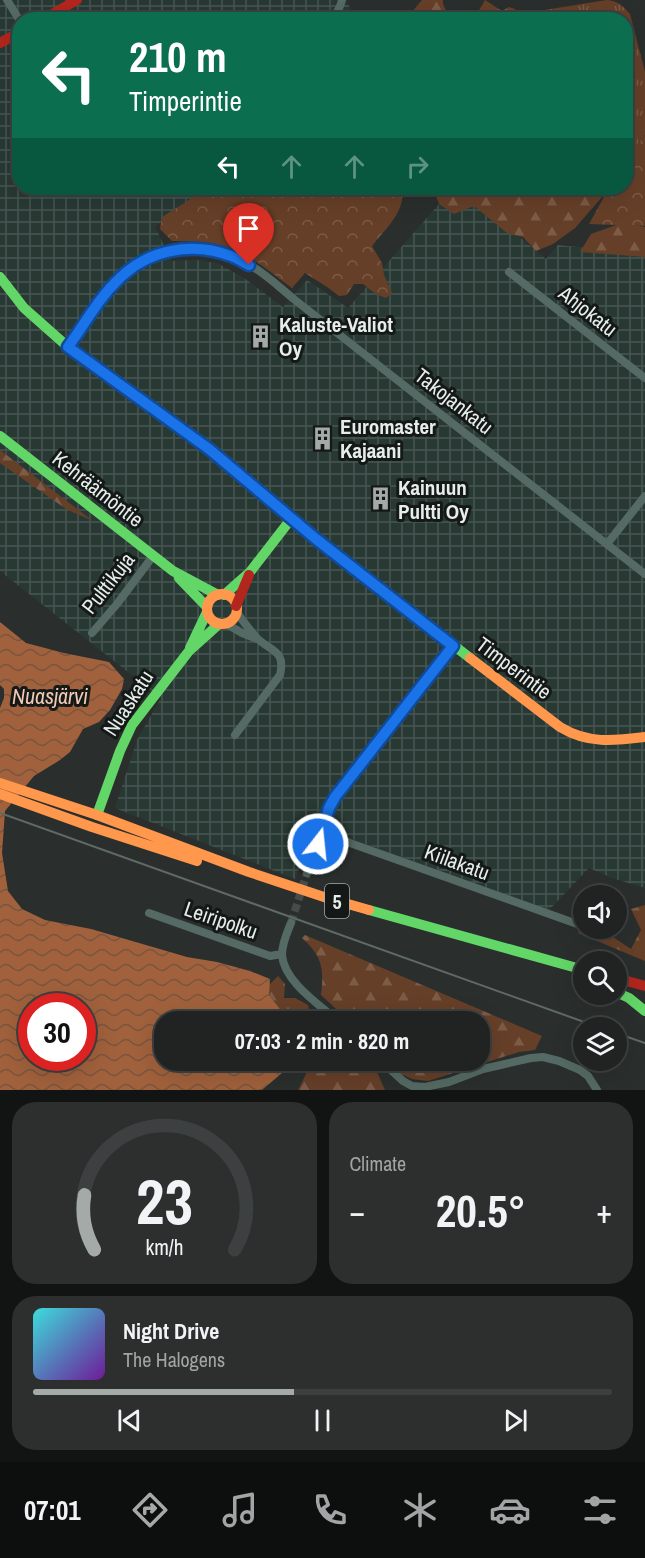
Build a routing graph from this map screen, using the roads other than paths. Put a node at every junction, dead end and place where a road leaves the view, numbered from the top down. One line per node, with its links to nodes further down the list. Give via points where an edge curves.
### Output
1 (77, 0): 2 (main road)
2 (56, 12)
3 (509, 272): 6 (street, Ahjokatu)
4 (0, 277): 5 (main road, via 24,309)
5 (68, 347): 9 (main road, via 209,449); 10 (street, Takojankatu, via 111,288 141,261 190,249 229,255 268,279)
6 (645, 378)
7 (0, 436): 11 (main road, Kehräämöntie)
8 (645, 496): 10 (street)
9 (291, 519): 13 (main road); 21 (main road, Timperintie)
10 (606, 544): 14 (street, Takojankatu)
11 (153, 556): 12 (main road, Kehräämöntie); 19 (street, Pulttikuja)
12 (173, 571): 15 (main road, Kehräämöntie); 16 (main road, Kehräämöntie)
13 (250, 572): 15 (main road); 17 (main road)
14 (645, 574)
15 (221, 595): 16 (main road, via 211,599); 17 (main road, via 232,598)
16 (207, 609): 18 (main road, via 212,620); 22 (main road, Nuaskatu)
17 (236, 609): 18 (main road, via 232,619); 20 (street)
18 (222, 623): 20 (street); 22 (main road, Nuaskatu)
19 (92, 633)
20 (258, 639): 23 (street, via 279,655 280,675)
21 (453, 646): 24 (main road, Timperintie, via 576,736 602,740); 30 (street, via 335,797)
22 (189, 651): 28 (main road, Nuaskatu, via 132,725)
23 (235, 735)
24 (645, 737)
25 (0, 783): 27 (main road, 5)
26 (0, 794): 27 (main road, 5)
27 (39, 802): 28 (main road, 5); 29 (main road, 5)
28 (97, 815): 29 (street); 31 (main road, 5)
29 (92, 827): 31 (main road, 5, via 201,862)
30 (322, 831): 32 (street); 35 (street, Kiilakatu)
31 (249, 872): 37 (main road, 5)
32 (307, 873)
33 (149, 914): 36 (street, Leiripolku, via 270,956)
34 (291, 923): 36 (street)
35 (573, 923)
36 (282, 954): 43 (street, via 291,978)
37 (561, 964): 38 (main road, 5); 39 (main road)
38 (573, 967)
39 (573, 970)
40 (627, 981): 41 (main road)
41 (645, 986)
42 (627, 997): 44 (main road)
43 (326, 1011)
44 (645, 1011)
45 (392, 1071): 46 (street, via 412,1086)
46 (450, 1086): 47 (street, via 483,1070 543,1057 580,1070)
47 (597, 1090)

